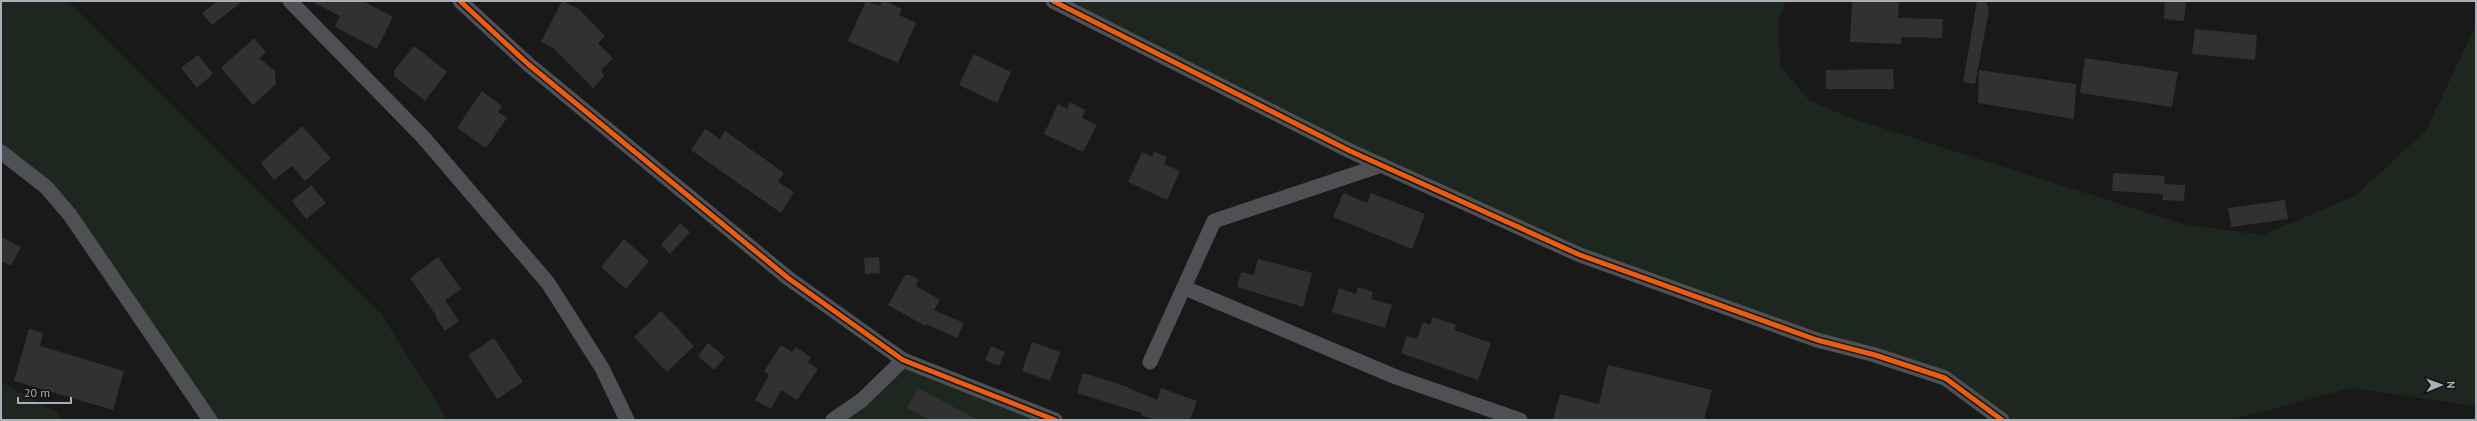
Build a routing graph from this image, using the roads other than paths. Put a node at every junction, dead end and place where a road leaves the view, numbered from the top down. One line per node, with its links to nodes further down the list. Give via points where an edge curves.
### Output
1 (290, 1): 10 (street, via 423,137 548,283 602,368)
2 (460, 1): 7 (street, via 528,64 788,278)
3 (1053, 1): 5 (street)
4 (1, 152): 9 (street, via 46,187 70,215)
5 (1382, 165): 6 (street, via 1214,220); 14 (street, via 1615,268 1817,340 1875,355 1945,378)
6 (1185, 288): 8 (street); 13 (street, via 1396,377)
7 (903, 360): 11 (street, via 862,400); 12 (street)
8 (1150, 362)
9 (210, 420)
10 (627, 420)
11 (833, 420)
12 (1055, 420)
13 (1520, 420)
14 (2002, 420)

